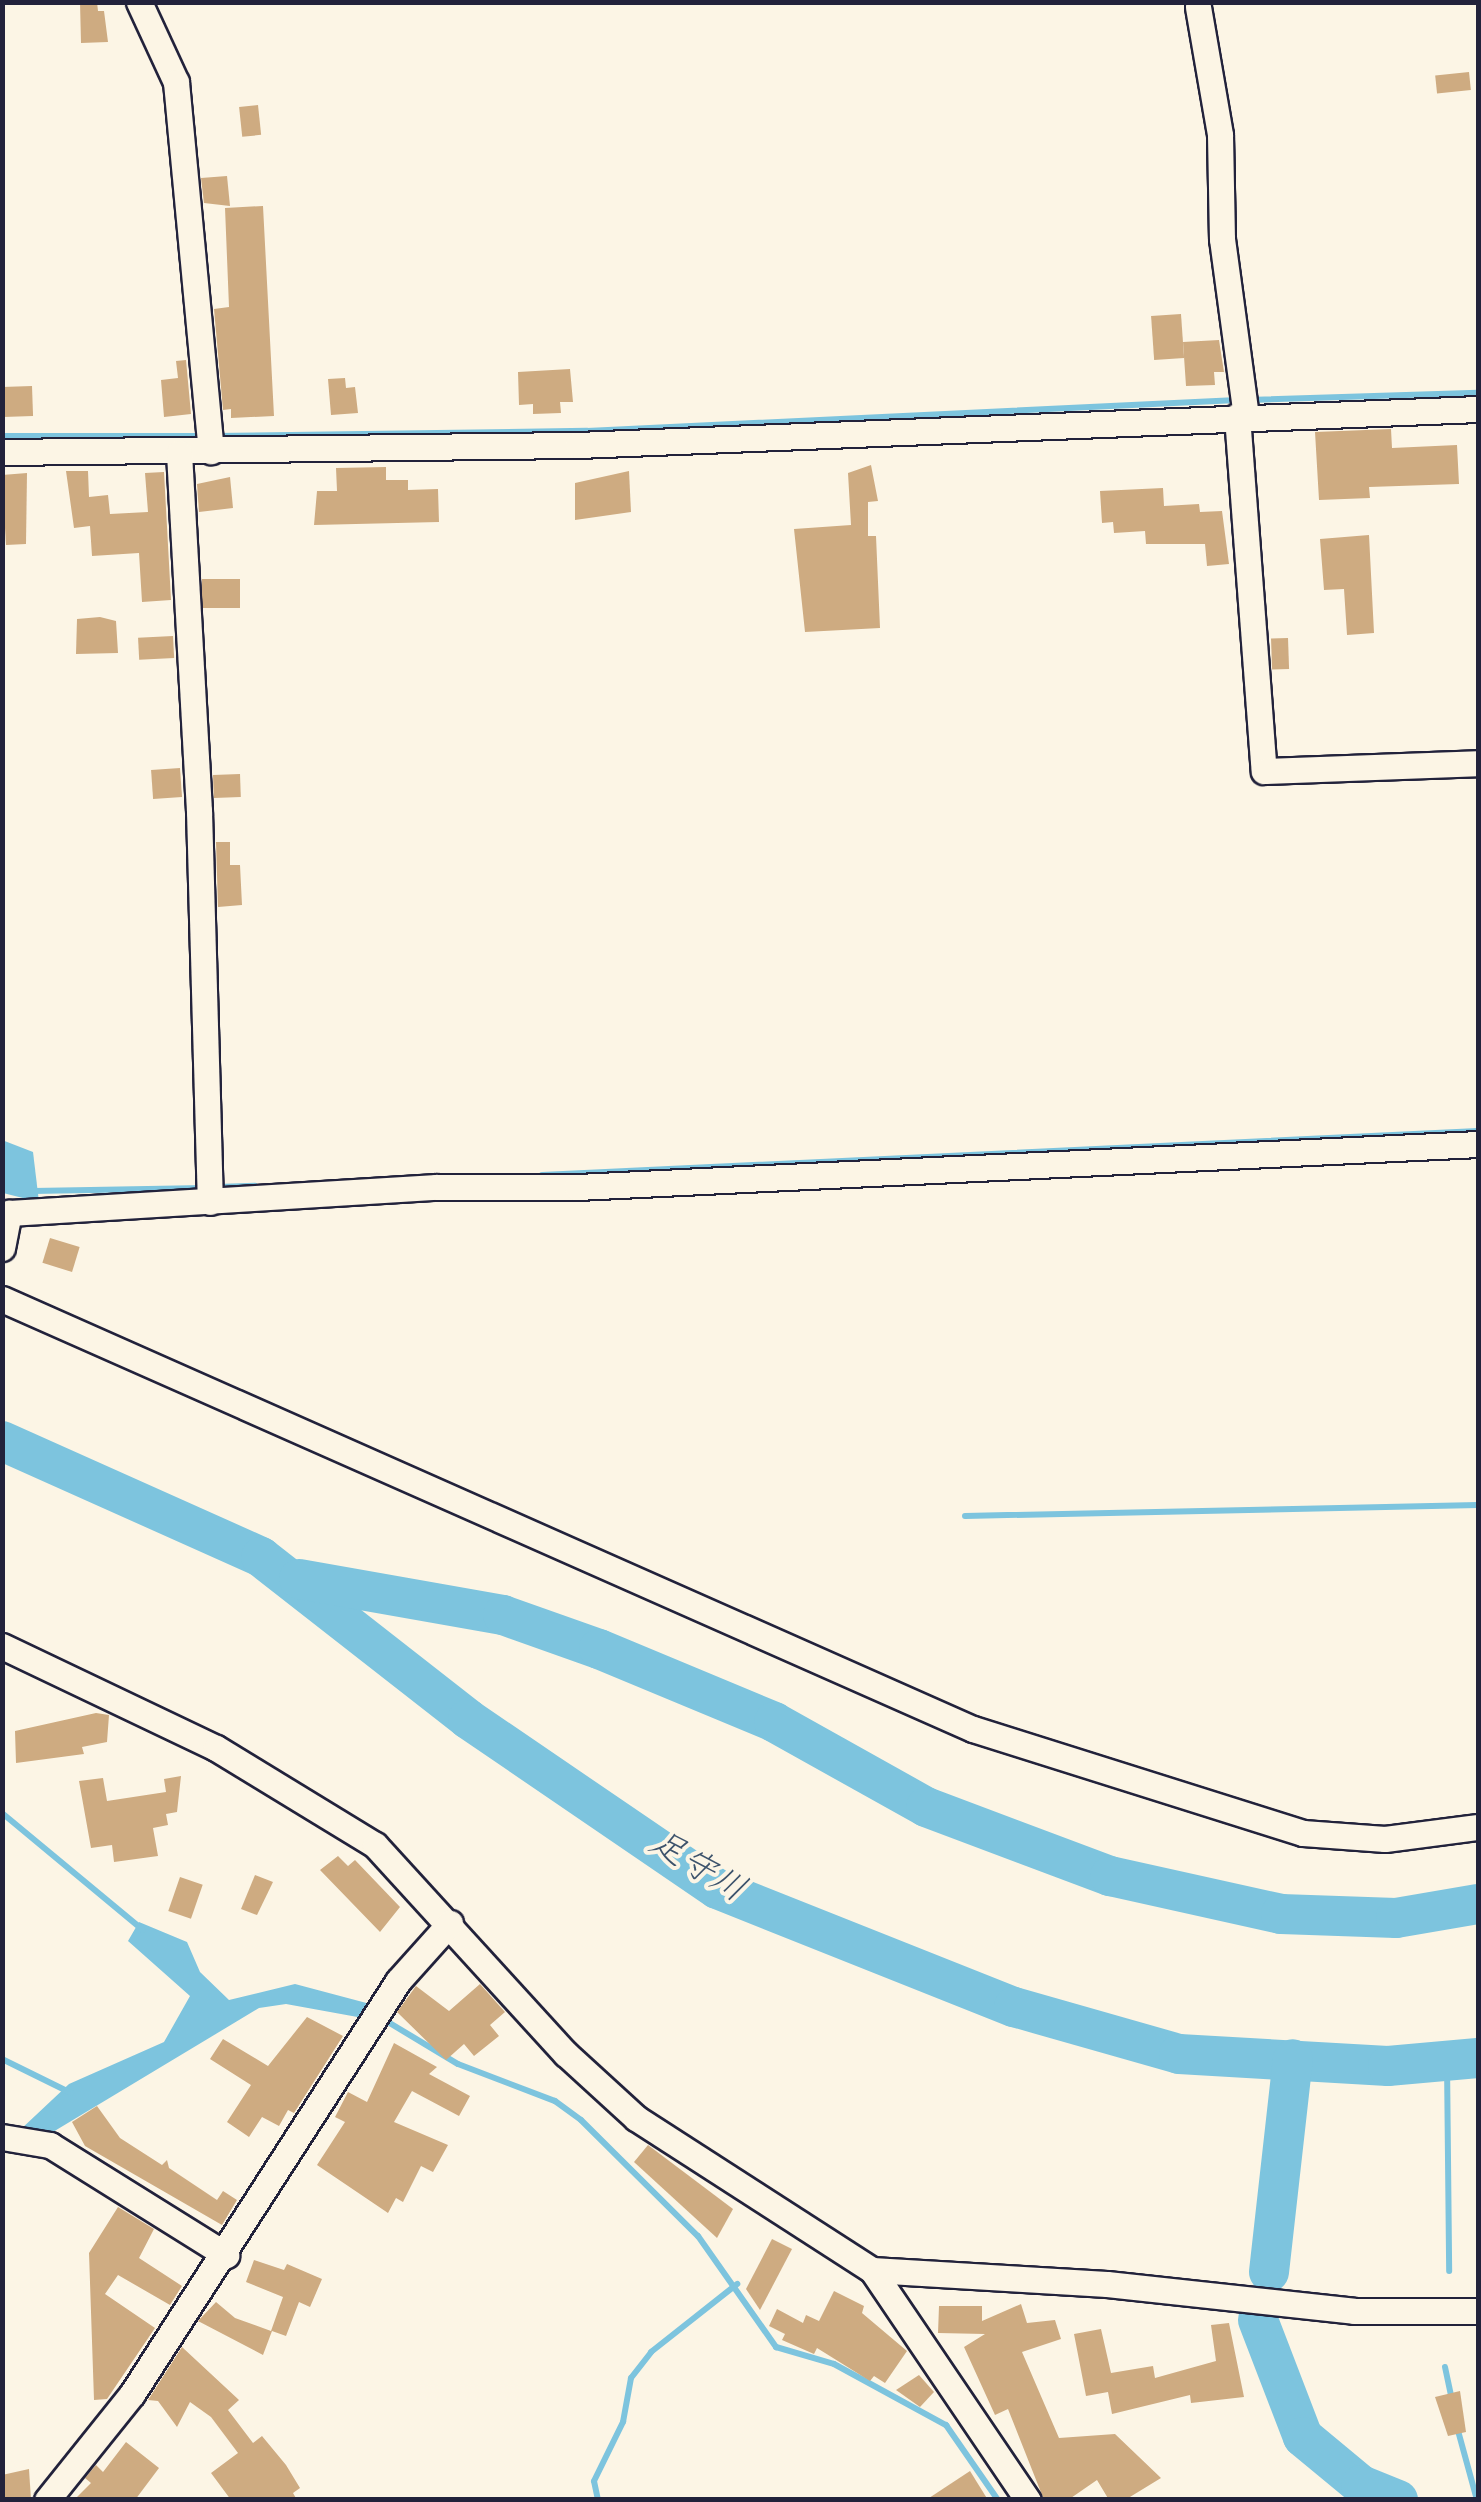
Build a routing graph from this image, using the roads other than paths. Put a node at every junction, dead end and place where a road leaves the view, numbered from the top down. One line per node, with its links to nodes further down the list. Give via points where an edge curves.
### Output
1 (139, 2): 5 (street, via 176,82)
2 (1198, 7): 3 (street, via 1222,145 1222,239)
3 (1243, 408): 4 (street); 5 (street, via 578,445); 8 (street, via 1264,771)
4 (1478, 409)
5 (210, 441): 7 (street)
6 (2, 452): 7 (street)
7 (179, 452): 10 (street, via 200,811)
8 (1478, 763)
9 (1478, 1144): 10 (street)
10 (209, 1192): 11 (street, via 9,1213)
11 (2, 1248)
12 (2, 1299): 14 (street, via 973,1729 1303,1833 1385,1840)
13 (2, 1646): 15 (street, via 311,1801 375,1845)
14 (1478, 1828)
15 (450, 1923): 17 (street, via 377,2015); 18 (street, via 566,2054 636,2118)
16 (5, 2137): 17 (street, via 38,2142)
17 (226, 2254): 20 (street, via 132,2394)
18 (872, 2270): 19 (street, via 1107,2284 1354,2311); 21 (street)
19 (1478, 2311)
20 (46, 2500)
21 (1028, 2500)

